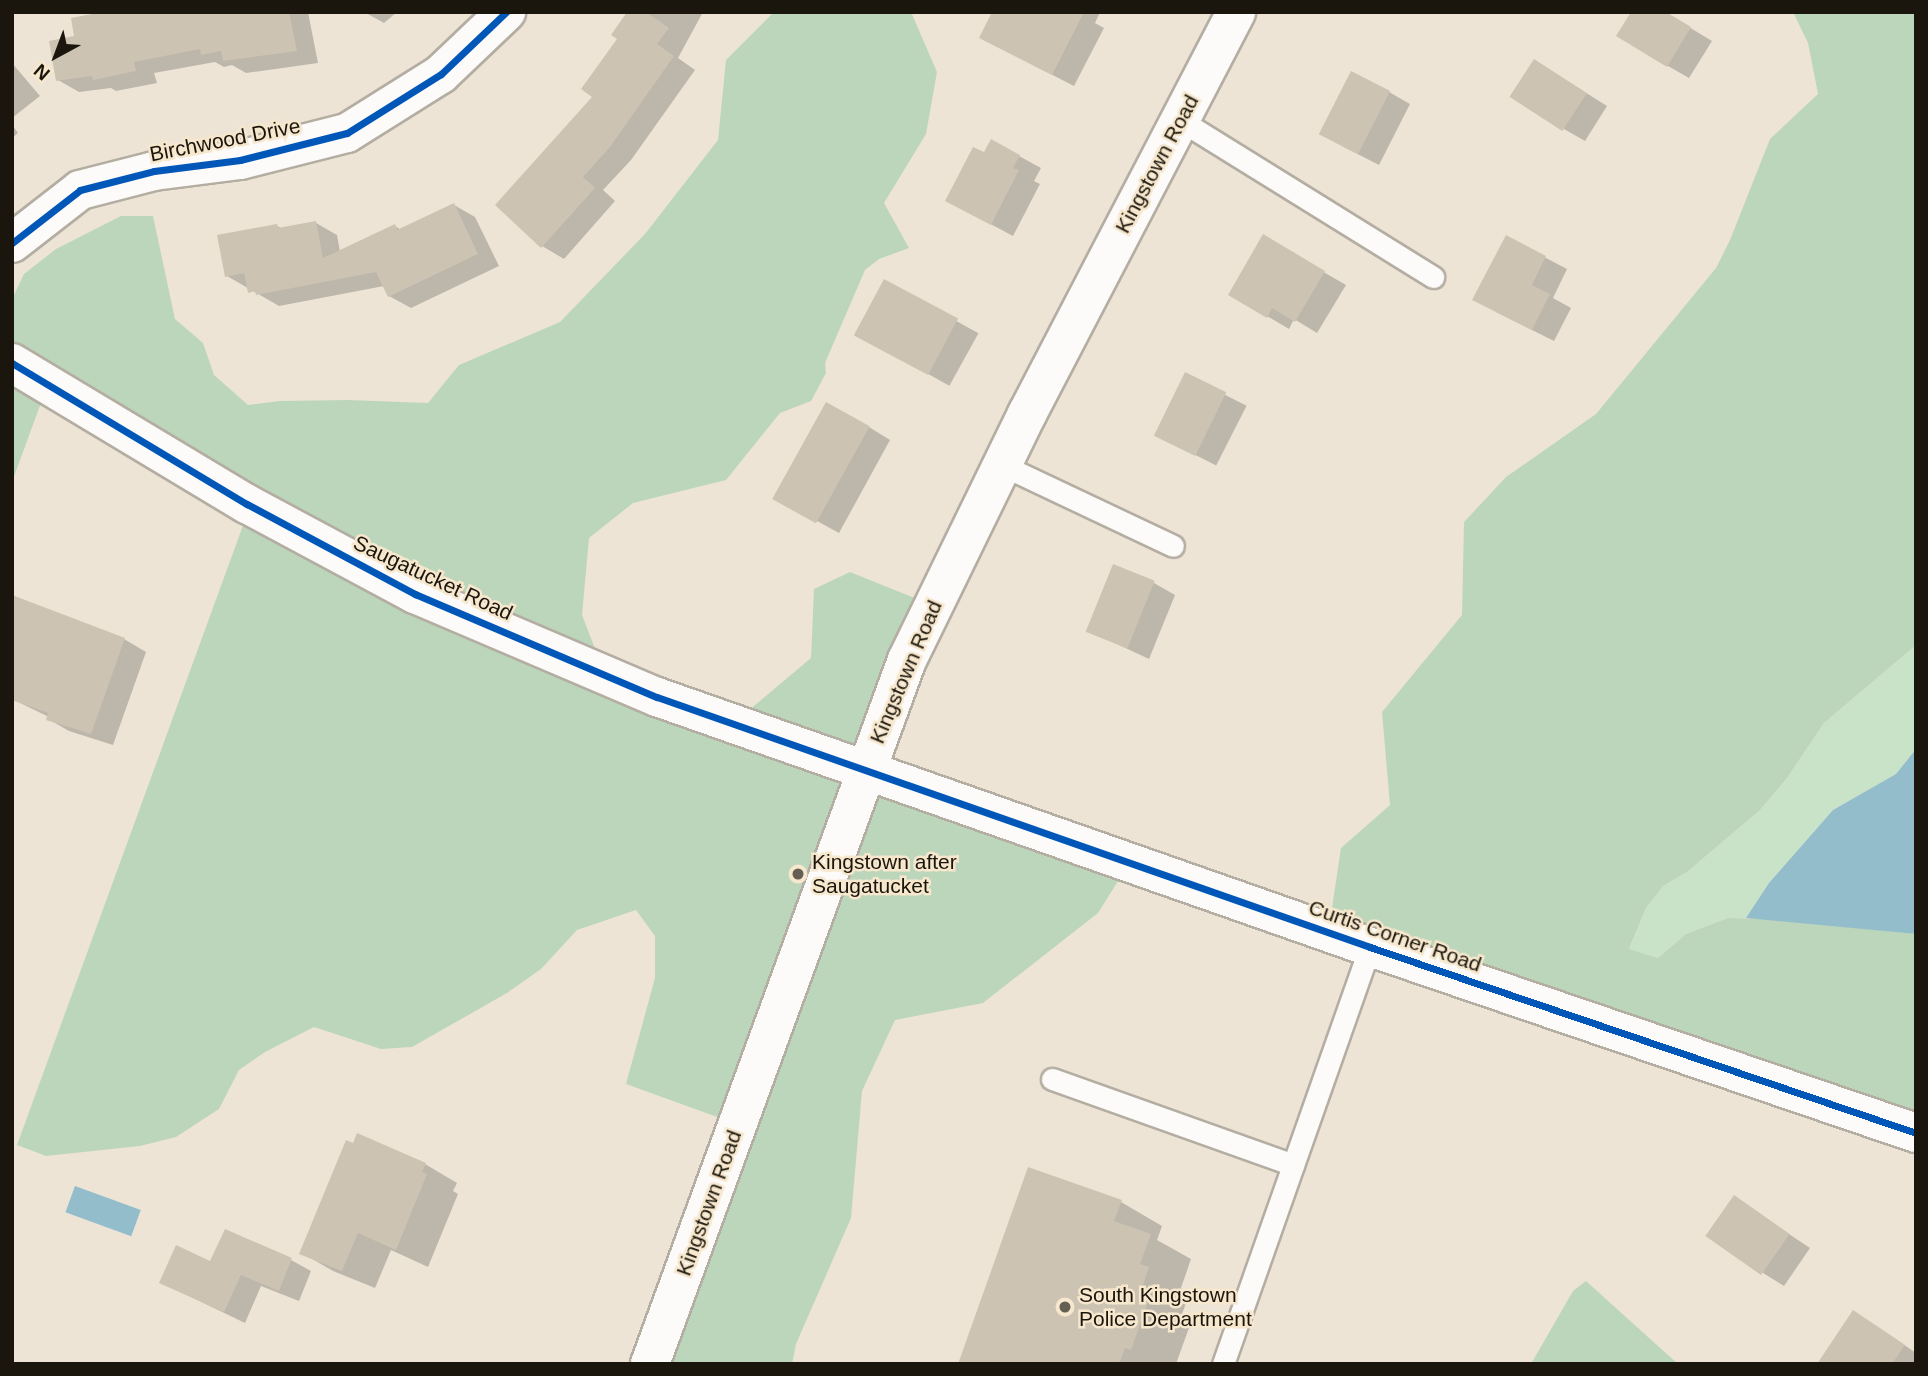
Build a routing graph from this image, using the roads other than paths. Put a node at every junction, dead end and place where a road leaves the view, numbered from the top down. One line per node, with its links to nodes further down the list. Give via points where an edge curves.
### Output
1 (506, 12): 4 (street, Birchwood Drive, via 441,74 347,133 240,160 154,171 80,190)
2 (1236, 12): 3 (street, Kingstown Road)
3 (1180, 120): 5 (lane); 7 (street, Kingstown Road)
4 (12, 243)
5 (1433, 277)
6 (12, 363): 9 (street, Saugatucket Road, via 247,504 415,594 657,697)
7 (1002, 465): 8 (lane); 9 (street, Kingstown Road, via 907,660)
8 (1173, 546)
9 (865, 768): 10 (street, Curtis Corner Road); 14 (street, Kingstown Road)
10 (1370, 947): 12 (street, Curtis Corner Road); 13 (lane)
11 (1052, 1079): 13 (lane)
12 (1916, 1133)
13 (1293, 1165): 15 (lane)
14 (650, 1364)
15 (1223, 1364)

